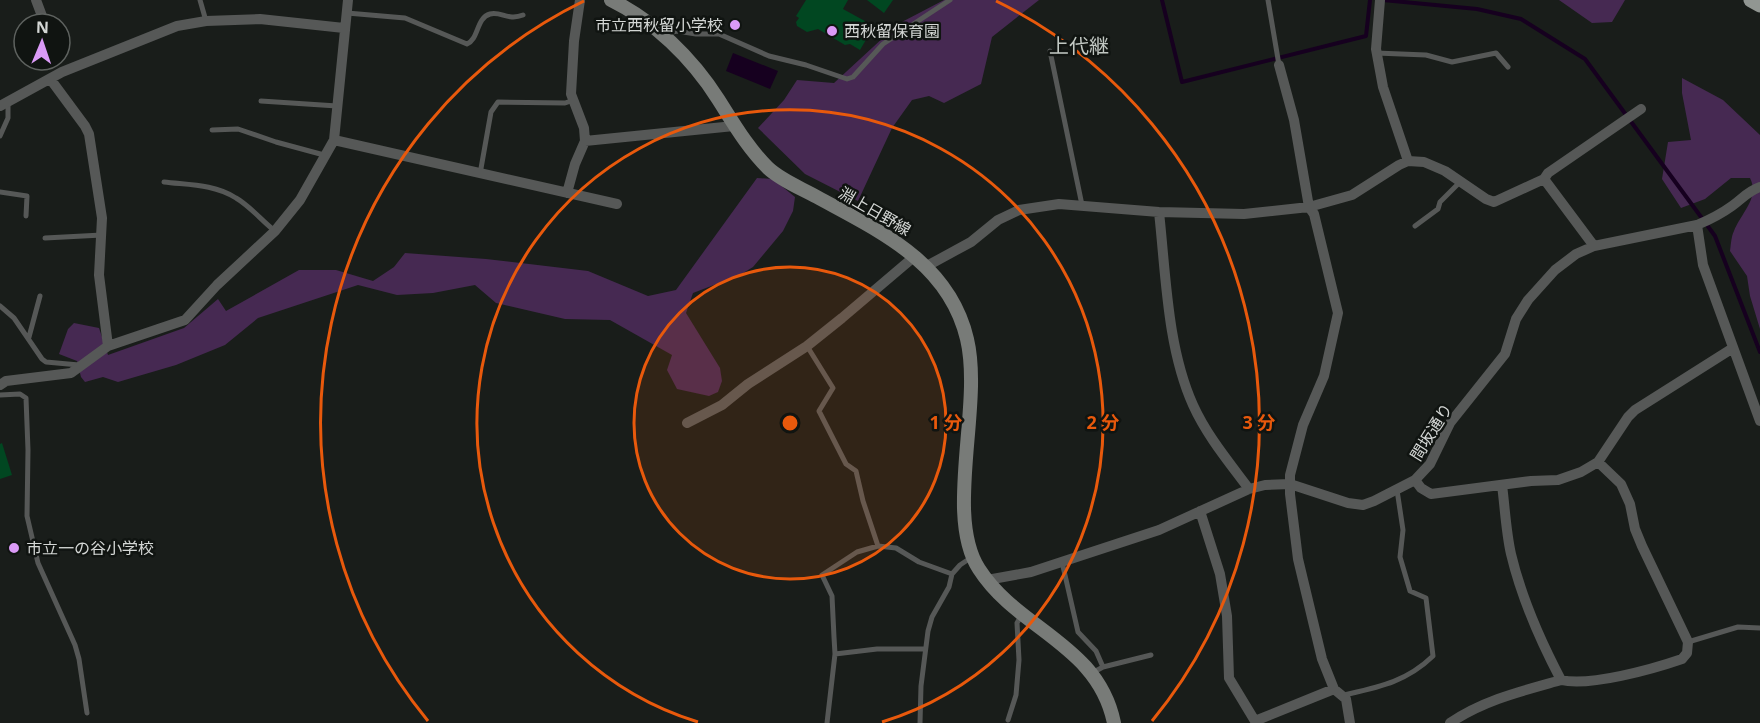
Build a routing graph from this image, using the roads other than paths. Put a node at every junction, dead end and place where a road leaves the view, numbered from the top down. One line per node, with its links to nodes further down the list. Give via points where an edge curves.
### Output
1 (200, 0): 12 (lane)
2 (348, 0): 10 (street)
3 (580, 0): 22 (street, via 574,41)
4 (611, 0): 14 (main road, 淵上日野線)
5 (950, 0): 14 (lane, via 884,44 847,79 769,56 719,34)
6 (1268, 0): 17 (lane)
7 (1380, 0): 16 (street)
8 (1751, 0): 9 (main road)
9 (1760, 5)
10 (345, 13): 11 (lane, via 405,18 467,45 489,14 510,18); 13 (street)
11 (523, 15)
12 (206, 21): 13 (street, via 260,19); 19 (street, via 165,29)
13 (344, 28): 25 (street)
14 (662, 34): 27 (main road, 淵上日野線, via 699,73)
15 (1050, 51): 42 (lane)
16 (1376, 53): 18 (lane, via 1426,55 1452,62 1496,54); 33 (street)
17 (1277, 60): 43 (street, via 1294,120)
18 (1508, 66)
19 (72, 68)
20 (62, 72): 21 (street)
21 (51, 80): 24 (street); 49 (street, via 89,134)
22 (574, 100): 31 (street); 34 (lane, via 565,104 498,102 491,112)
23 (261, 101): 25 (lane)
24 (4, 105): 29 (lane, via 8,118)
25 (338, 106): 30 (street)
26 (1633, 114): 35 (street)
27 (734, 126): 31 (street); 52 (main road, 淵上日野線, via 771,171 889,236)
28 (212, 130): 32 (lane, via 238,129)
29 (0, 136)
30 (334, 140): 32 (street); 34 (street)
31 (585, 141): 40 (street)
32 (324, 155): 48 (street, via 300,200)
33 (1408, 161): 36 (street, via 1431,164); 43 (street, via 1352,195)
34 (480, 174): 40 (street)
35 (1544, 179): 36 (street, via 1494,202); 51 (street)
36 (1461, 181): 47 (lane, via 1438,209)
37 (164, 182): 48 (lane, via 219,190 237,198)
38 (1760, 187): 46 (street, 間坂通り)
39 (0, 192): 45 (lane, via 27,196)
40 (567, 193): 41 (street)
41 (617, 204)
42 (1082, 205): 44 (street); 53 (street, via 1019,210)
43 (1309, 207): 44 (street, via 1244,214); 67 (street, via 1338,313 1324,376 1303,425)
44 (1159, 212): 69 (street, via 1171,323 1186,387 1214,442)
45 (26, 216)
46 (1697, 225): 51 (street, 間坂通り); 59 (street, via 1703,265)
47 (1415, 226)
48 (275, 231): 57 (street, via 185,320)
49 (102, 235): 50 (lane); 57 (street, via 99,275)
50 (45, 238)
51 (1594, 246): 66 (street, 間坂通り, via 1555,270 1528,300 1516,319 1505,354 1450,423 1430,464)
52 (915, 256): 53 (main road, 淵上日野線); 58 (street)
53 (925, 267): 73 (main road, 淵上日野線, via 952,302 967,336 970,354 973,390 964,503)
54 (40, 296): 56 (lane)
55 (0, 306): 56 (lane)
56 (29, 337): 60 (lane, via 46,362)
57 (108, 346): 60 (street)
58 (807, 346): 64 (street, via 722,405); 72 (lane, via 833,388 819,411 846,464 856,471)
59 (1733, 348): 63 (street); 65 (street, via 1635,410)
60 (84, 365): 61 (street, via 71,373)
61 (0, 385)
62 (0, 395): 86 (lane, via 20,394 26,398 27,516 38,563 80,659)
63 (1760, 421)
64 (687, 423)
65 (1598, 462): 68 (street, via 1558,480); 79 (street, via 1621,484 1635,530)
66 (1415, 480): 68 (street, via 1431,494); 70 (street, 間坂通り)
67 (1290, 484): 69 (street, 間坂通り); 70 (street, 間坂通り, via 1363,505); 85 (street, via 1299,559 1322,659)
68 (1503, 485): 84 (street, via 1518,580)
69 (1249, 489): 71 (street, 間坂通り)
70 (1397, 489): 85 (lane, via 1403,530 1400,557 1410,591 1426,598 1433,656 1419,670 1388,685)
71 (1200, 511): 74 (street, 間坂通り, via 1159,530); 85 (street, via 1221,574 1229,678 1255,722)
72 (878, 546): 75 (lane, via 896,548 919,562); 81 (lane, via 857,552 822,575 832,597)
73 (973, 557): 75 (lane); 76 (main road, 淵上日野線)
74 (1062, 562): 76 (street, 間坂通り); 83 (lane, via 1078,632 1096,651)
75 (952, 574): 80 (lane, via 932,617)
76 (987, 580): 77 (main road, 淵上日野線)
77 (1023, 614): 83 (main road, 淵上日野線); 87 (lane, via 1017,623 1016,695)
78 (1760, 628): 79 (lane, via 1738,627)
79 (1688, 642): 84 (street, via 1682,659 1663,666 1626,675)
80 (925, 650): 81 (lane, via 877,649); 89 (lane)
81 (835, 654): 88 (lane)
82 (1151, 655): 83 (lane)
83 (1098, 670): 90 (main road, 淵上日野線)
84 (1561, 680): 92 (street, via 1485,703)
85 (1339, 693): 91 (street, via 1346,699)
86 (87, 713)
87 (1008, 720)
88 (827, 723)
89 (920, 723)
90 (1114, 723)
91 (1350, 723)
92 (1450, 723)

